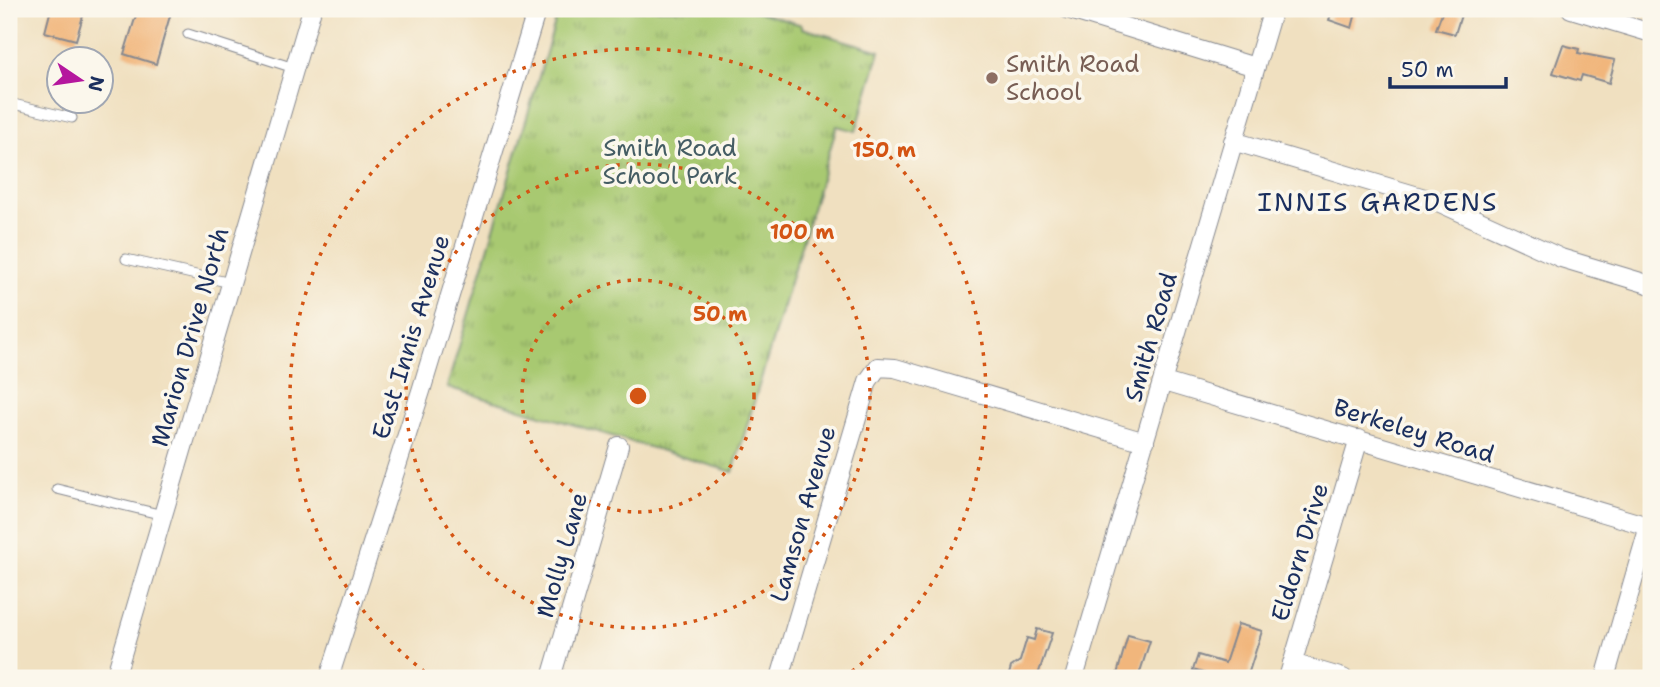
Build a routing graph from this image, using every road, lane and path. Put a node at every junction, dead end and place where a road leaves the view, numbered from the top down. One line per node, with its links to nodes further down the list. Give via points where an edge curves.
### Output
1 (312, 9): 9 (street, Marion Drive North)
2 (537, 9): 26 (street, East Innis Avenue)
3 (1067, 9): 8 (street)
4 (1273, 9): 8 (street, Smith Road)
5 (1571, 9): 6 (street)
6 (1651, 33)
7 (188, 34): 9 (lane)
8 (1255, 67): 12 (street, Smith Road)
9 (295, 68): 14 (street, Marion Drive North)
10 (9, 103): 11 (lane)
11 (72, 118)
12 (1233, 141): 15 (street, via 1437,202 1561,258); 16 (street, Smith Road)
13 (126, 259): 14 (lane)
14 (231, 283): 21 (street, Marion Drive North)
15 (1651, 285)
16 (1164, 382): 17 (street, Berkeley Road); 18 (street, Smith Road)
17 (1359, 439): 22 (street, Berkeley Road); 23 (street, Eldorn Drive)
18 (1145, 442): 28 (street, Lamson Avenue, via 895,368 878,367 868,381); 29 (street, Smith Road)
19 (619, 446): 24 (street, Molly Lane)
20 (57, 489): 21 (lane)
21 (163, 515): 25 (street, Marion Drive North)
22 (1650, 526): 31 (street)
23 (1290, 671): 30 (street)
24 (552, 676): 27 (street)
25 (115, 678)
26 (329, 678)
27 (571, 678)
28 (780, 678)
29 (1074, 678)
30 (1343, 678)
31 (1605, 678)

